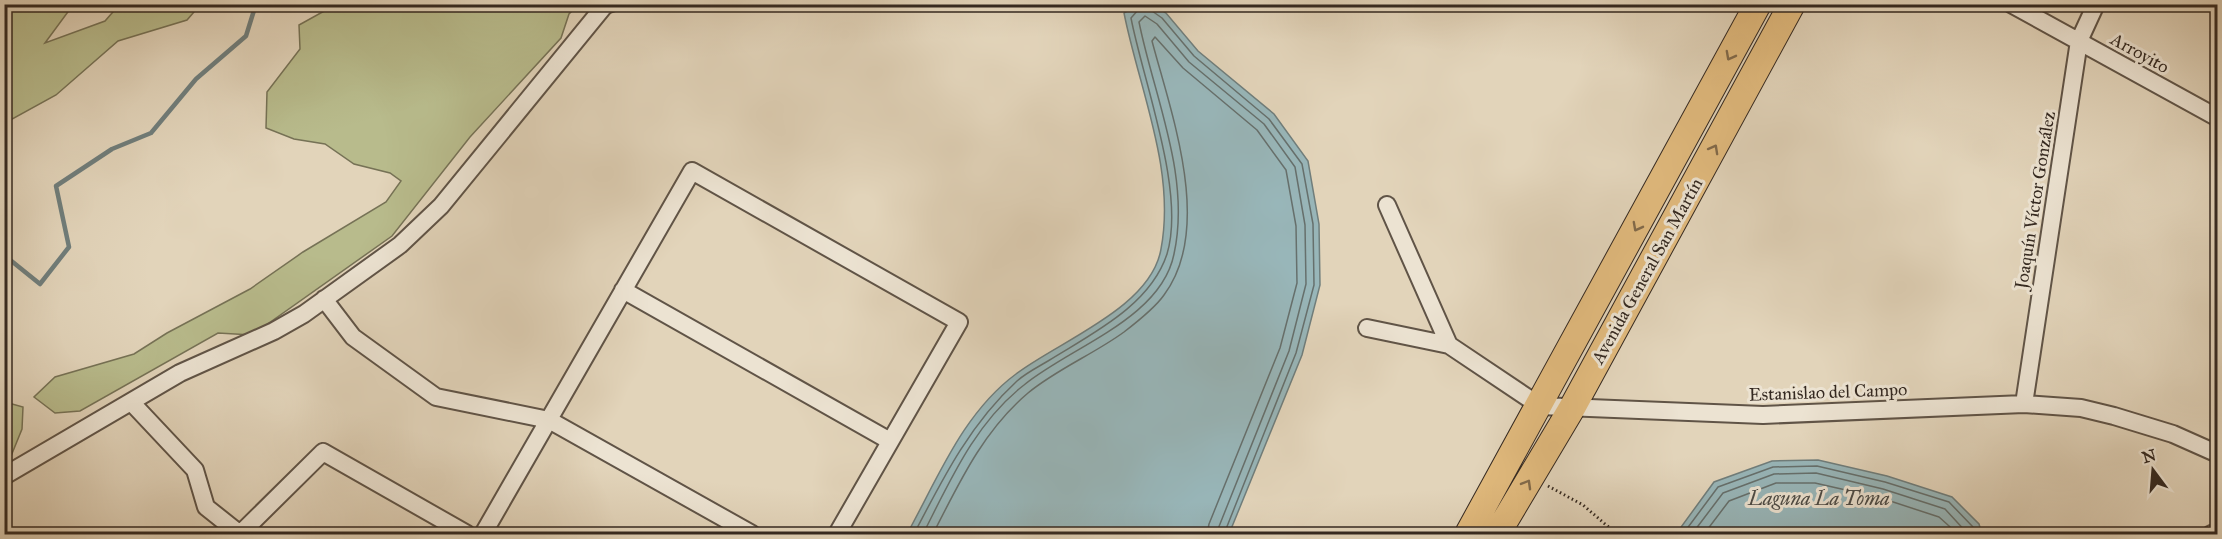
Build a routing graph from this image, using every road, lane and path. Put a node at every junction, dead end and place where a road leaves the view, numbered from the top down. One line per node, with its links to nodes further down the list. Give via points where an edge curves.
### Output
1 (623, 4): 6 (lane)
2 (1758, 4): 16 (main road, Avenida General San Martín, one-way to 16)
3 (1792, 4): 17 (main road, Avenida General San Martín, one-way to 3)
4 (2011, 4): 7 (street, Arroyito)
5 (2096, 4): 7 (street, Joaquín Víctor González)
6 (603, 8): 11 (street, via 441,206 400,245)
7 (2079, 41): 8 (street, Arroyito); 15 (street, Joaquín Víctor González)
8 (2217, 118)
9 (1387, 205): 13 (street)
10 (623, 290): 18 (street); 19 (street); 19 (street, via 692,171 959,322)
11 (324, 299): 14 (street, via 274,331 180,373); 18 (street, via 353,337 436,397)
12 (1367, 328): 13 (street)
13 (1449, 345): 16 (street)
14 (132, 403): 21 (street); 24 (street, via 195,470 206,507 240,534 323,452)
15 (2024, 404): 17 (street, Estanislao del Campo, via 1763,415); 20 (street, Estanislao del Campo, via 2081,408 2114,416 2173,434)
16 (1540, 406): 17 (street, Estanislao del Campo); 28 (main road, Avenida General San Martín)
17 (1572, 408): 22 (main road, Avenida General San Martín)
18 (549, 420): 25 (street); 26 (street)
19 (890, 441): 27 (street)
20 (2217, 454)
21 (4, 476)
22 (1531, 477): 29 (main road, Avenida General San Martín, one-way to 22); 30 (path, via 1583,505 1612,530)
23 (2217, 532): 31 (street)
24 (467, 534)
25 (483, 534)
26 (752, 534)
27 (837, 534)
28 (1468, 534)
29 (1497, 534)
30 (1610, 534)
31 (2211, 534)

